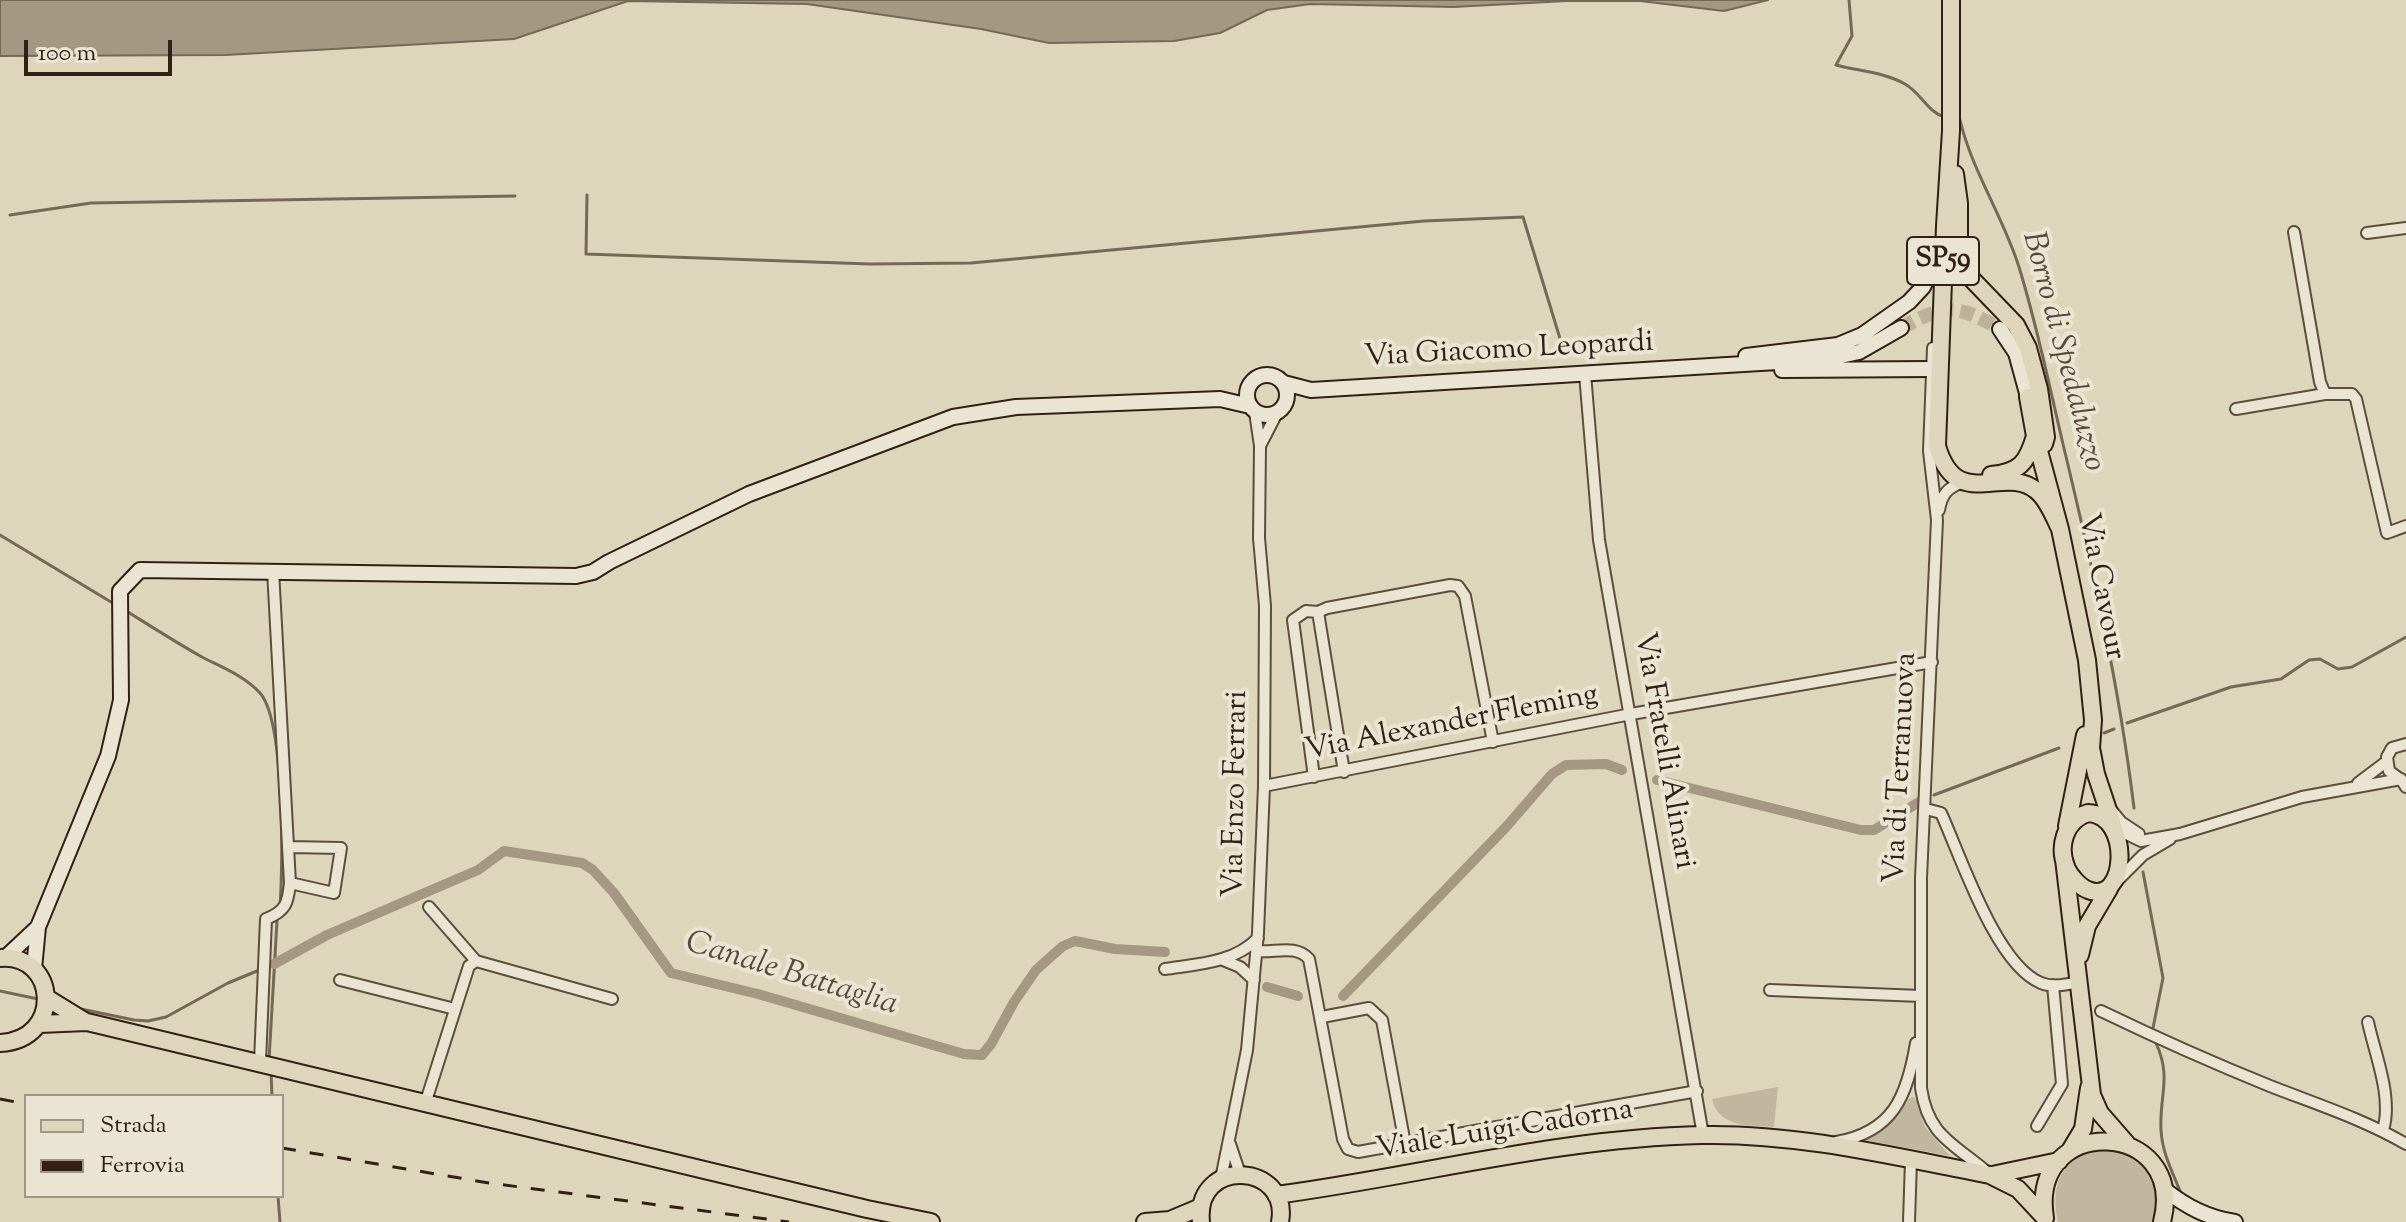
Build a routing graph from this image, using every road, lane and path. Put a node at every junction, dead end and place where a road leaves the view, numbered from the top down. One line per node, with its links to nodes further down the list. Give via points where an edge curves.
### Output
1 (1951, 0): 2 (main road, SP59)
2 (1951, 131): 3 (main road, Via Cavour); 7 (main road, SP59)
3 (1953, 164): 23 (main road, via 1947,439 1951,456 1968,472 2008,473 2029,455); 25 (main road, Via Cavour, via 1965,272 2016,325 2028,348 2046,437)
4 (2406, 228): 6 (street)
5 (2294, 232): 17 (street)
6 (2367, 233)
7 (1944, 245): 8 (main road, SP59); 11 (street, Via Giacomo Leopardi, via 1923,287 1862,335 1838,345 1762,352)
8 (1942, 283): 12 (street, Via di Terranuova); 26 (main road, SP59, via 1937,446 1942,464)
9 (1901, 328): 11 (street, Via Giacomo Leopardi, via 1859,352 1838,357)
10 (2000, 329): 18 (street, via 2016,353)
11 (1710, 365): 12 (street, Via Giacomo Leopardi, via 1764,370); 13 (street, Via Giacomo Leopardi)
12 (1931, 369): 27 (street, Via di Terranuova, via 1929,451)
13 (1585, 374): 16 (street, Via Giacomo Leopardi); 34 (street, Via Fratelli Alinari, via 1599,540)
14 (1284, 383): 15 (street, Via Giacomo Leopardi, via 1268,375 1256,378); 16 (street, Via Giacomo Leopardi); 21 (street, via 1288,394)
15 (1248, 388): 19 (street, Via Giacomo Leopardi); 20 (street)
16 (1311, 390): 21 (street, Via Giacomo Leopardi)
17 (2325, 394): 22 (street); 28 (street, via 2344,392 2356,399 2387,533)
18 (2028, 397): 23 (main road, Via Cavour)
19 (1220, 399): 20 (street, Via Giacomo Leopardi); 30 (street, Via Giacomo Leopardi, via 1016,407 953,417 749,494 576,576)
20 (1252, 409): 21 (street, Via Giacomo Leopardi, via 1266,416); 24 (street, Via Enzo Ferrari)
21 (1281, 409): 24 (street)
22 (2236, 409)
23 (2035, 436): 25 (main road, Via Cavour)
24 (1260, 446): 41 (street, Via Enzo Ferrari)
25 (2041, 453): 29 (main road, Via Cavour)
26 (1963, 482): 27 (street, Via di Terranuova, via 1948,488); 29 (main road, via 2023,483 2045,500)
27 (1937, 520): 32 (street, Via di Terranuova)
28 (2406, 526)
29 (2060, 529): 33 (main road, Via Cavour)
30 (273, 570): 49 (street); 54 (street, Via Giacomo Leopardi, via 140,570 120,591 121,700 108,756)
31 (1318, 612): 35 (street, via 1458,586 1465,596); 38 (street); 39 (street, via 1306,611 1293,620)
32 (1932, 662): 34 (street, Via Alexander Fleming); 44 (street, Via di Terranuova)
33 (2090, 686): 43 (main road, Via Cavour, via 2091,748); 46 (main road, Via Cavour)
34 (1631, 714): 35 (street, Via Alexander Fleming); 80 (street, Via Fratelli Alinari)
35 (1493, 742): 38 (street, Via Alexander Fleming)
36 (2406, 744): 37 (street, via 2392,748)
37 (2386, 762): 40 (street, via 2392,775); 42 (street)
38 (1344, 772): 39 (street, Via Alexander Fleming)
39 (1314, 777): 41 (street, Via Alexander Fleming)
40 (2404, 782): 42 (street)
41 (1264, 786): 55 (street, Via Enzo Ferrari)
42 (2353, 787): 47 (street)
43 (2105, 797): 45 (main road, Via Cavour); 48 (street, via 2121,822)
44 (1926, 809): 65 (street, via 1941,813 2005,951 2025,972); 67 (street, Via di Terranuova)
45 (2114, 828): 46 (main road, via 2101,815 2088,813 2076,818); 48 (street, via 2141,841); 52 (main road, Via Cavour, via 2119,860)
46 (2065, 833): 50 (main road, Via Cavour)
47 (2180, 834): 48 (street); 52 (street, via 2143,855)
48 (2152, 839)
49 (289, 847): 51 (street); 51 (street, via 341,848 334,893)
50 (2064, 859): 52 (main road, via 2082,887 2093,892); 62 (main road, Via Cavour)
51 (290, 883): 78 (street, via 288,903 266,919)
52 (2111, 887): 62 (main road, Via Cavour, via 2087,926)
53 (429, 907): 59 (street)
54 (38, 927): 57 (street); 60 (street)
55 (1258, 938): 56 (street, Via Enzo Ferrari); 58 (street, via 1246,950)
56 (1257, 951): 64 (street, Via Enzo Ferrari); 72 (street, via 1303,952 1311,965)
57 (3, 957): 60 (main road)
58 (1221, 959): 61 (street); 64 (street)
59 (476, 961): 69 (street); 70 (street, via 469,966)
60 (34, 969): 68 (main road)
61 (1165, 969)
62 (2078, 976): 65 (street); 79 (main road, Via Cavour)
63 (340, 980): 70 (street)
64 (1254, 980): 85 (street, Via Enzo Ferrari)
65 (2053, 985): 82 (street, via 2062,1084)
66 (1770, 990): 67 (street)
67 (1921, 996): 73 (street, Via di Terranuova)
68 (47, 998): 74 (main road); 76 (main road)
69 (612, 999)
70 (455, 1009): 81 (street)
71 (2101, 1011): 83 (street, via 2196,1056)
72 (1322, 1017): 86 (street, via 1369,1008 1382,1020); 86 (street, via 1348,1149)
73 (1920, 1018): 89 (street, Via di Terranuova, via 1902,1096 1890,1117 1870,1133); 93 (street, Via di Terranuova, via 1921,1088 1927,1115 1941,1137)
74 (87, 1022): 76 (main road); 78 (main road)
75 (2368, 1022): 83 (street, via 2385,1097)
76 (39, 1024): 77 (main road, via 22,1039)
77 (0, 1043)
78 (260, 1062): 81 (main road)
79 (2089, 1075): 87 (main road, Via Cavour, via 2100,1113); 90 (main road, Via Cavour, via 2083,1129)
80 (1697, 1091): 84 (street, Via Fratelli Alinari); 86 (street)
81 (426, 1101): 103 (main road)
82 (2037, 1126)
83 (2383, 1130): 88 (street)
84 (1703, 1135): 89 (main road, Viale Luigi Cadorna); 95 (main road, Viale Luigi Cadorna, via 1593,1141)
85 (1230, 1142): 92 (street); 94 (street, Via Enzo Ferrari)
86 (1405, 1144)
87 (2127, 1144): 90 (main road, Viale Luigi Cadorna, via 2098,1140); 96 (main road, Via Cavour, via 2152,1162)
88 (2406, 1144)
89 (1820, 1145): 91 (main road, Viale Luigi Cadorna)
90 (2065, 1155): 93 (main road, Viale Luigi Cadorna); 100 (main road, Via Cavour, via 2045,1188)
91 (1911, 1160): 93 (main road, Viale Luigi Cadorna); 105 (street)
92 (1240, 1174): 94 (main road); 97 (main road, via 1261,1180)
93 (1990, 1175): 100 (main road, Viale Luigi Cadorna, via 2018,1189)
94 (1221, 1179): 98 (main road, via 1205,1196)
95 (1313, 1190): 97 (main road, Viale Luigi Cadorna); 99 (main road, Viale Luigi Cadorna)
96 (2165, 1190): 101 (street); 106 (main road)
97 (1276, 1195): 99 (main road)
98 (1201, 1215): 102 (main road)
99 (1280, 1219)
100 (2046, 1220)
101 (2206, 1220): 107 (street)
102 (1173, 1221): 104 (main road)
103 (931, 1222)
104 (1145, 1222)
105 (1909, 1222)
106 (2162, 1222)
107 (2235, 1222)

